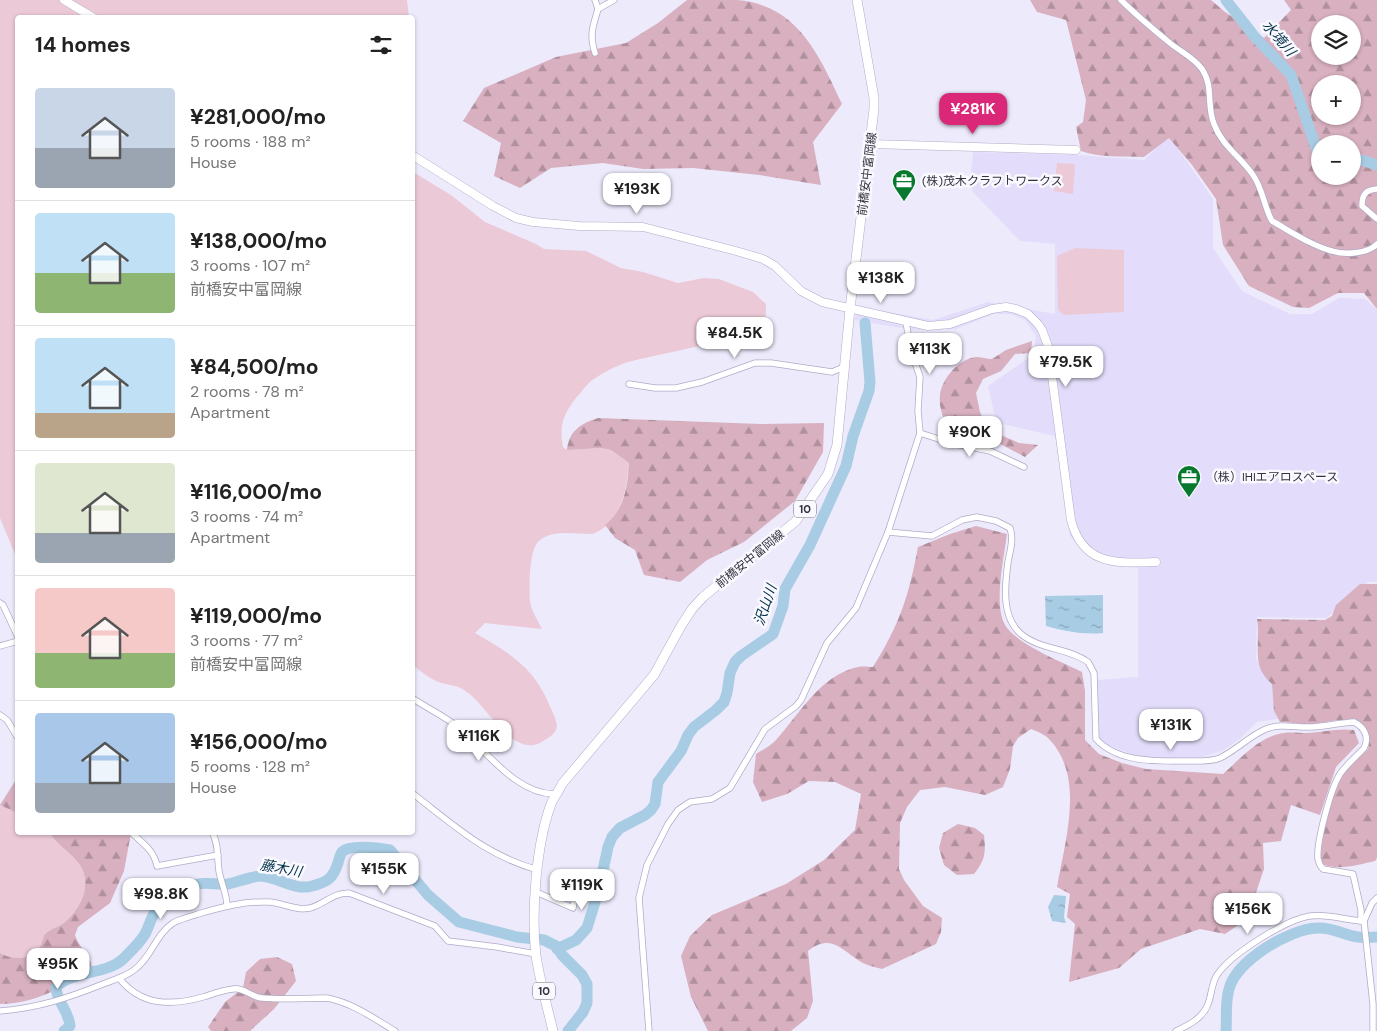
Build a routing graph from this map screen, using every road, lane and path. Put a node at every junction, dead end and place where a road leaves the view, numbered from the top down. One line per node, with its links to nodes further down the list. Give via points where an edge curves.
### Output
1 (64, 0): 7 (street)
2 (596, 0): 6 (street)
3 (614, 0): 6 (street)
4 (856, 0): 9 (main road, 前橋安中富岡線 / 10, via 874,98)
5 (1121, 0): 14 (street, via 1202,69 1209,80 1214,125 1229,150 1254,177 1272,221 1332,252 1366,251)
6 (598, 9): 8 (street, via 591,30)
7 (89, 15)
8 (595, 53)
9 (870, 144): 10 (street); 15 (main road, 前橋安中富岡線 / 10)
10 (1076, 150)
11 (415, 157): 15 (street, via 516,218 579,226 643,226 736,251 763,259 810,297)
12 (1377, 189): 13 (street, via 1365,192 1362,198 1362,206)
13 (1377, 219)
14 (1377, 244)
15 (850, 309): 16 (street); 17 (main road, 前橋安中富岡線 / 10)
16 (906, 322): 19 (street, via 920,377); 22 (street, via 928,326 950,324 1006,307 1028,314 1042,330 1048,346 1074,533 1087,551 1105,560)
17 (844, 367): 18 (street, via 832,372 755,363 676,388); 30 (main road, 前橋安中富岡線 / 10, via 837,445 823,483 796,521 692,609 654,675)
18 (629, 384)
19 (920, 433): 20 (street, via 990,451); 21 (street)
20 (1024, 467)
21 (888, 532): 40 (street, via 932,536 962,520 977,517 1010,528 1012,543 1006,577 1006,604 1015,628 1034,642 1088,662 1094,673 1096,739 1101,745 1124,756 1140,760 1212,760 1266,729 1284,725 1310,727 1354,722 1360,725 1366,735 1366,744 1341,773 1331,795 1318,843 1318,859 1323,869 1353,874); 44 (street, via 856,608 827,643 801,700 766,729 730,788 712,799 682,806 656,847 639,898)
22 (1156, 562)
23 (0, 603): 24 (street)
24 (15, 631)
25 (15, 642): 26 (street)
26 (0, 646)
27 (415, 700): 30 (street, via 456,726 492,761 530,789)
28 (0, 715): 29 (street)
29 (15, 733)
30 (556, 794): 35 (main road, 前橋安中富岡線 / 10, via 545,825)
31 (415, 795): 35 (street, via 482,846 503,858)
32 (134, 835): 34 (street, via 147,846 157,866)
33 (214, 835): 34 (street)
34 (218, 855): 39 (street)
35 (538, 870): 37 (main road, 前橋安中富岡線 / 10)
36 (559, 876): 37 (street, via 576,885 573,908)
37 (536, 892): 41 (main road, 前橋安中富岡線 / 10)
38 (1377, 898): 40 (street)
39 (227, 906): 41 (street, via 271,902 310,908 339,893 349,893 435,926 448,940); 42 (street, via 173,923 141,964)
40 (1363, 921): 48 (street, via 1310,916 1267,934 1217,974 1204,1012); 49 (street)
41 (536, 952): 46 (main road, 10)
42 (119, 978): 43 (street, via 48,1004); 45 (street, via 132,992 155,1001 189,1000 233,988 259,998 327,998 351,1005)
43 (0, 1011)
44 (649, 1030): 47 (street)
45 (395, 1031)
46 (553, 1031)
47 (641, 1031)
48 (1176, 1031)
49 (1373, 1031)

